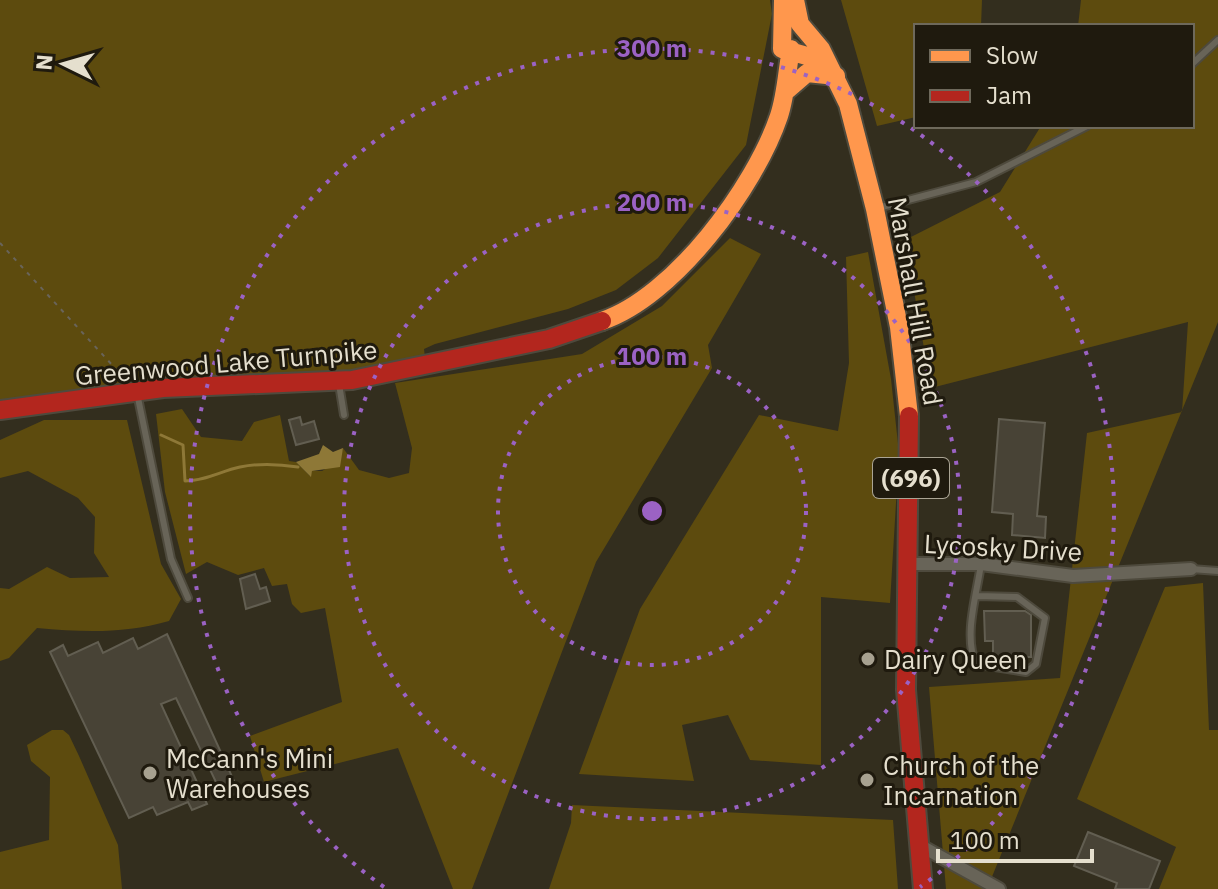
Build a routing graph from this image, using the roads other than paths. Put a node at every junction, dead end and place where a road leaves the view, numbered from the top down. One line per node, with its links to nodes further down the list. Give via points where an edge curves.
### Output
1 (783, 0): 4 (main road, Greenwood Lake Turnpike)
2 (795, 0): 4 (main road, Greenwood Lake Turnpike); 6 (main road, Marshall Hill Road, via 800,24)
3 (1218, 40): 5 (lane)
4 (786, 49): 6 (main road, via 814,58); 7 (main road, Greenwood Lake Turnpike); 9 (main road, Greenwood Lake Turnpike)
5 (1194, 62)
6 (836, 76): 7 (main road, via 807,73); 10 (main road, Marshall Hill Road / (696))
7 (785, 92): 9 (main road, Greenwood Lake Turnpike)
8 (1083, 128): 10 (lane, via 976,182)
9 (758, 158): 11 (main road, Greenwood Lake Turnpike, via 736,201 698,250 627,311 549,339)
10 (875, 209): 15 (main road, Marshall Hill Road / (696), via 907,387)
11 (339, 381): 12 (main road, Greenwood Lake Turnpike); 14 (lane)
12 (137, 392): 13 (main road, Greenwood Lake Turnpike); 20 (lane, via 171,559)
13 (0, 410)
14 (344, 415)
15 (908, 564): 16 (street, Lycosky Drive); 21 (main road, Marshall Hill Road / (696), via 906,690)
16 (981, 564): 17 (street, Lycosky Drive, via 1073,576); 19 (lane)
17 (1191, 569): 18 (lane)
18 (1218, 571)
19 (977, 596): 19 (lane, via 1017,597 1045,618 1036,664 1026,672 976,664 971,640)
20 (188, 598)
21 (921, 846): 22 (main road, Marshall Hill Road / (696)); 23 (street)
22 (923, 889)
23 (999, 889)

